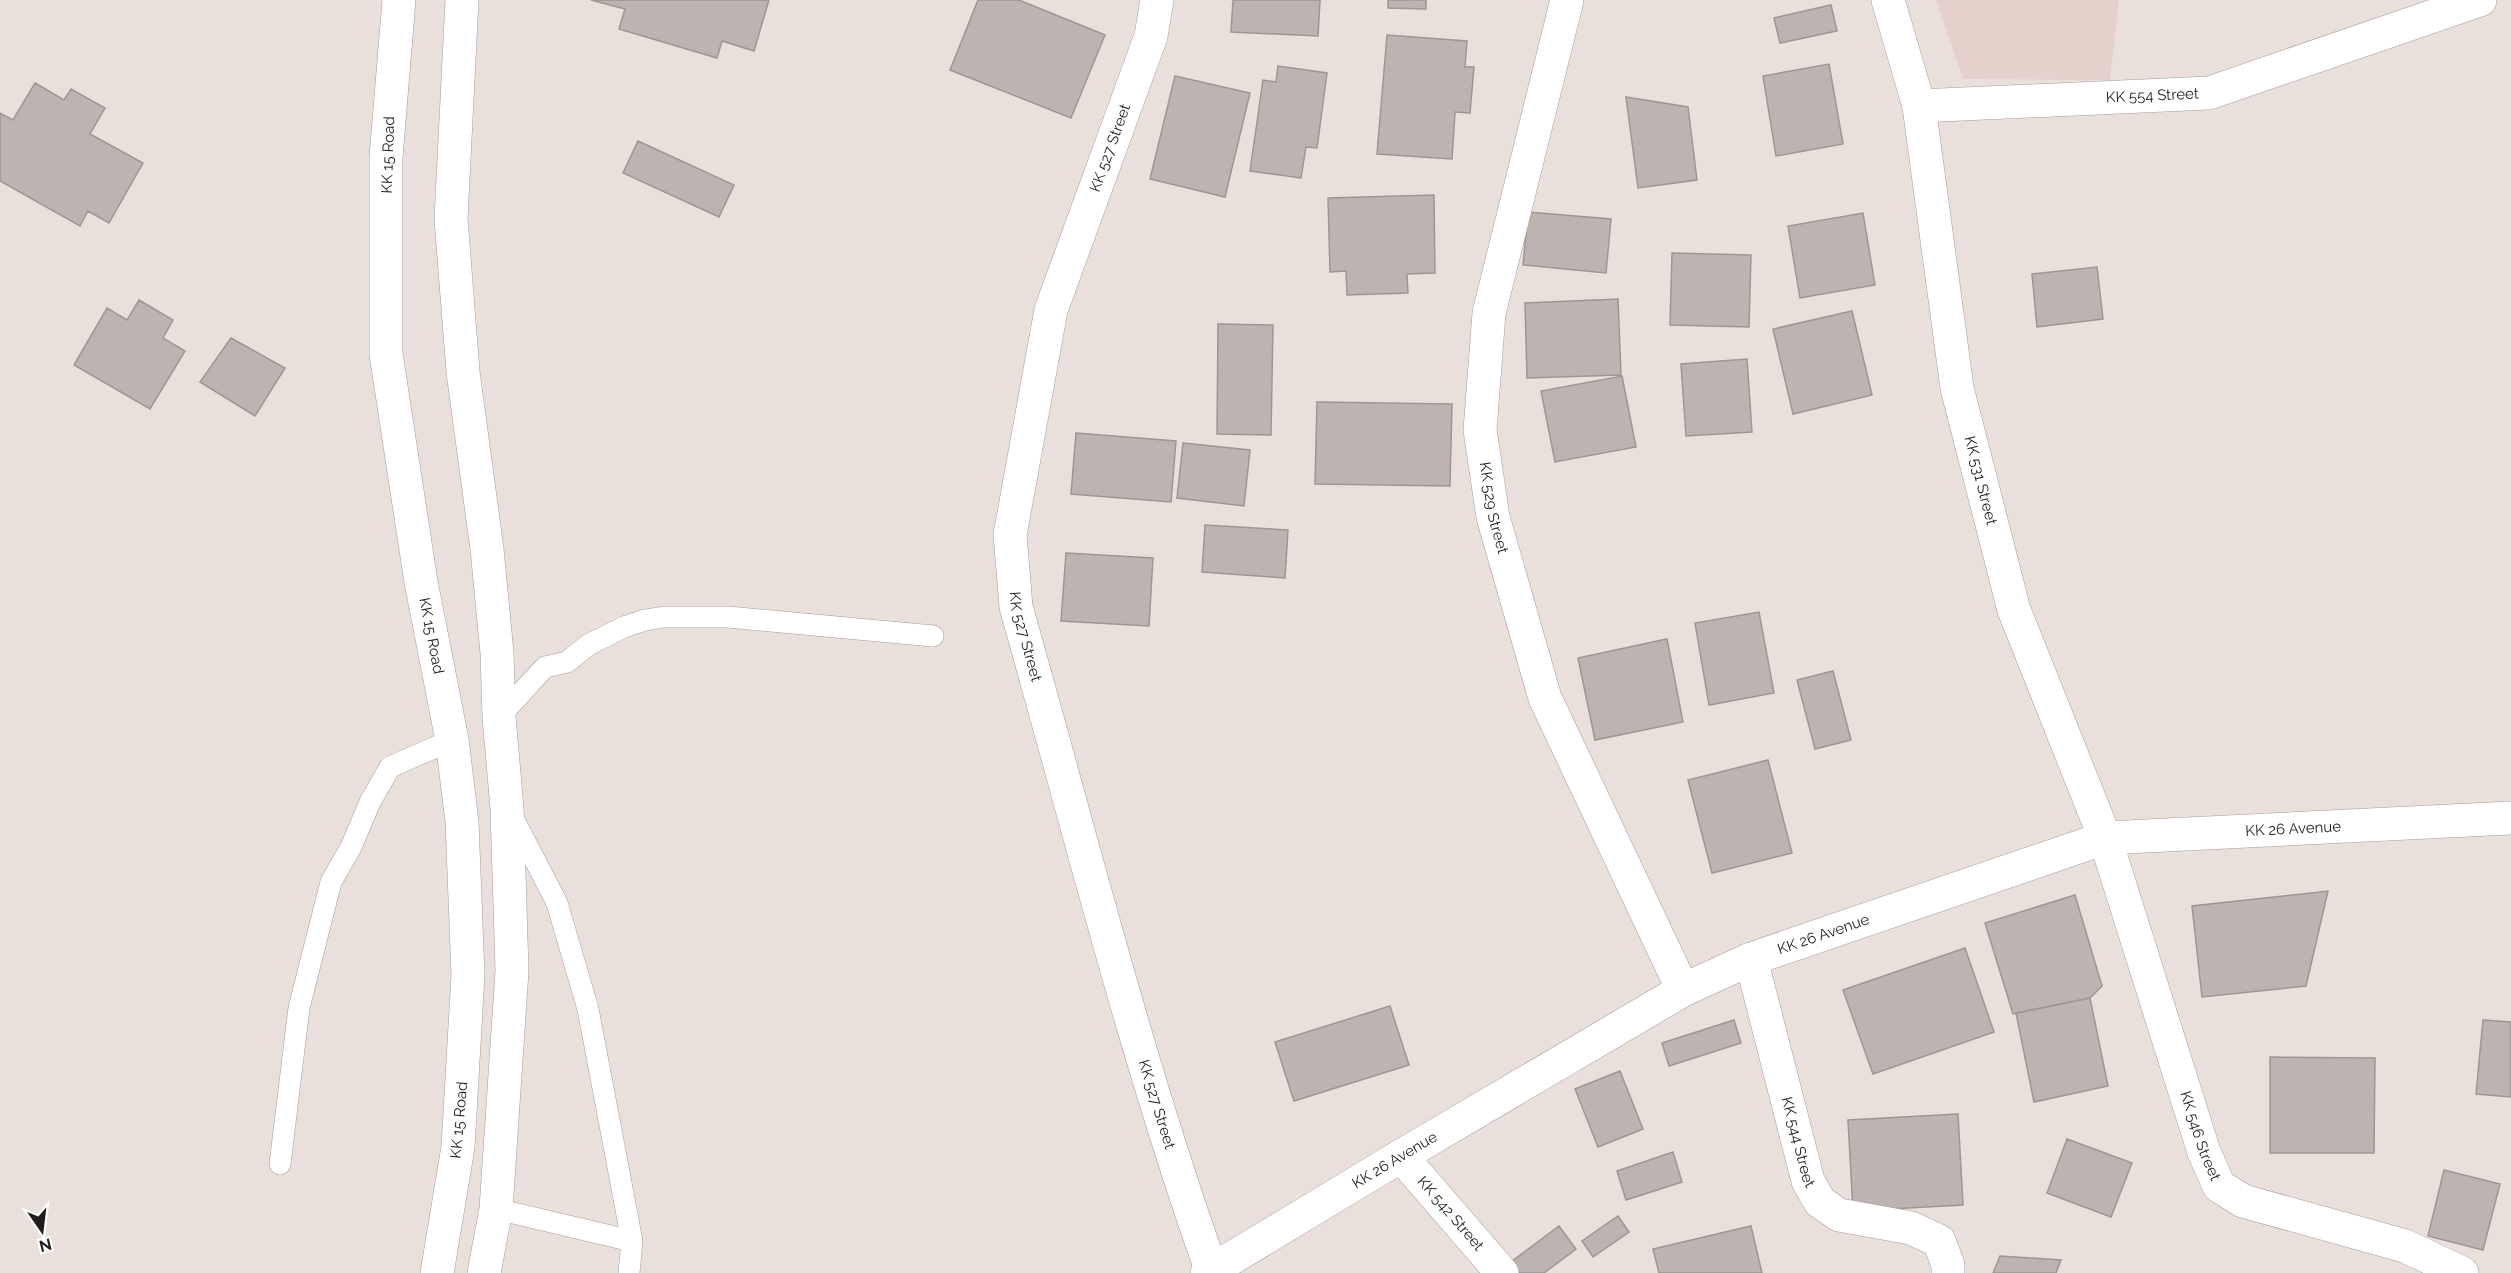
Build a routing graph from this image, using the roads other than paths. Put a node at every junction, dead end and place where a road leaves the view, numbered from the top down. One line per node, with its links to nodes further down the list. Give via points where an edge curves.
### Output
1 (399, 0): 10 (main road, KK 15 Road, via 386,158 386,354 421,582)
2 (462, 0): 9 (main road, via 451,219 463,372 496,641)
3 (1157, 0): 20 (main road, KK 527 Street, via 1151,36 1051,310 1010,535 1016,607 1149,1078)
4 (1568, 0): 15 (main road, KK 529 Street, via 1489,313 1480,430 1493,517 1545,698)
5 (1888, 0): 7 (main road)
6 (2480, 0): 7 (main road, KK 554 Street, via 2209,93)
7 (1919, 106): 13 (main road, KK 531 Street, via 1957,388 2014,610)
8 (933, 636): 9 (lane, via 728,617 645,620 588,645 567,662 545,667)
9 (499, 717): 11 (main road)
10 (452, 740): 17 (lane, via 390,767 331,882 298,1008); 21 (main road, KK 15 Road, via 462,822 468,975 458,1147)
11 (507, 808): 18 (main road, via 512,971); 19 (lane, via 557,903 588,1009)
12 (2511, 818): 13 (main road, KK 26 Avenue)
13 (2105, 838): 14 (main road, KK 26 Avenue); 26 (main road, KK 546 Street, via 2204,1152 2219,1186 2243,1201 2405,1246)
14 (1751, 959): 15 (main road, KK 26 Avenue); 25 (main road, KK 544 Street, via 1808,1181 1820,1202 1839,1215 1911,1228 1939,1241)
15 (1683, 990): 16 (main road, KK 26 Avenue)
16 (1401, 1156): 20 (main road, KK 26 Avenue); 24 (main road, KK 542 Street)
17 (280, 1164)
18 (496, 1209): 19 (lane); 22 (main road)
19 (632, 1241): 23 (lane)
20 (1209, 1271)
21 (437, 1273)
22 (484, 1273)
23 (629, 1273)
24 (1502, 1273)
25 (1948, 1273)
26 (2462, 1273)

